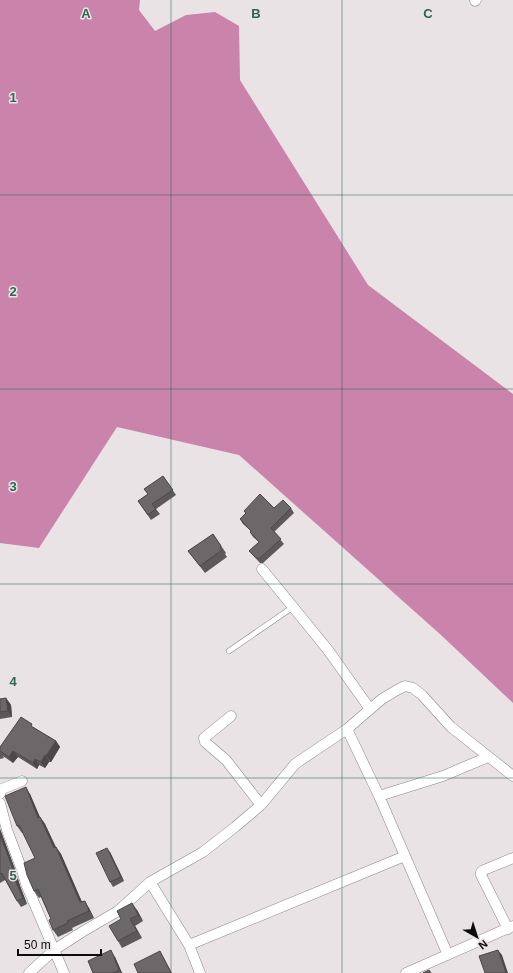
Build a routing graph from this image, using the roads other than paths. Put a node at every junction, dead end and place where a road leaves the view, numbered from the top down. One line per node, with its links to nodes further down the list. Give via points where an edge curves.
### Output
1 (262, 570): 2 (street)
2 (293, 607): 3 (lane); 4 (street, via 328,650)
3 (229, 651)
4 (370, 709): 6 (street); 7 (street, via 405,686 413,688 451,728)
5 (231, 716): 13 (street, via 204,738 205,742 226,760)
6 (347, 729): 11 (street); 13 (street, via 295,764)
7 (488, 757): 8 (street); 11 (street, via 443,776)
8 (513, 776)
9 (22, 781): 10 (street, via 2,789)
10 (0, 794)
11 (379, 796): 14 (street)
12 (0, 803): 19 (street, via 6,830)
13 (261, 805): 16 (street, via 204,852)
14 (405, 856): 18 (street); 20 (street)
15 (513, 858): 17 (street, via 481,872)
16 (150, 882): 18 (street); 19 (street, via 118,911)
17 (510, 928): 20 (street)
18 (189, 945): 23 (street)
19 (54, 950): 21 (street); 22 (street)
20 (448, 955): 24 (street)
21 (29, 973)
22 (64, 973)
23 (200, 973)
24 (406, 973)

